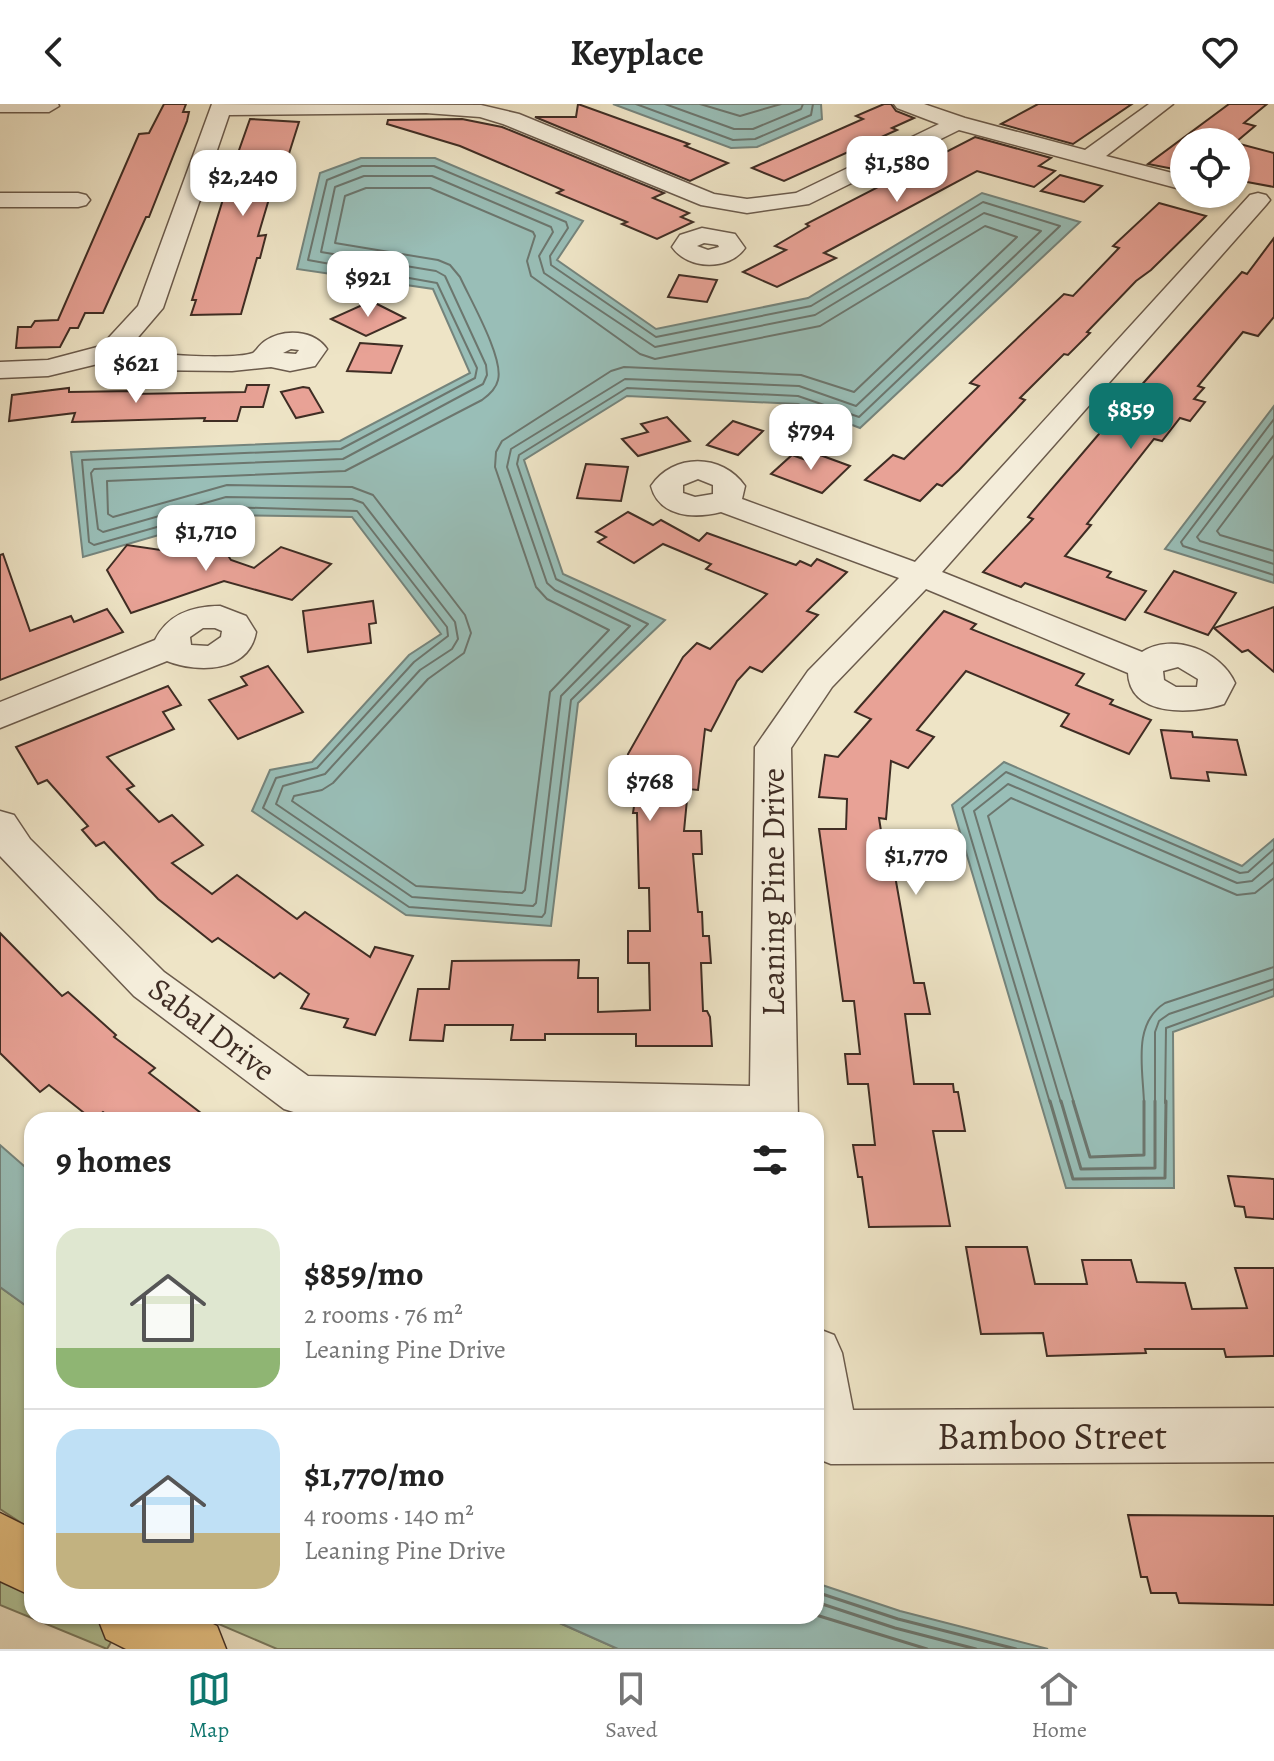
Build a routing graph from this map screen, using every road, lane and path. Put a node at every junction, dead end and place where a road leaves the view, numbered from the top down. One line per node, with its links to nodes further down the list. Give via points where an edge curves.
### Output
1 (904, 104): 6 (street)
2 (1163, 104): 7 (street)
3 (0, 106): 4 (street)
4 (49, 106)
5 (221, 107): 12 (street, via 481,111 709,200); 14 (street, via 150,308)
6 (957, 123): 7 (street); 12 (street, via 801,199)
7 (1087, 159): 8 (street)
8 (1170, 180)
9 (1254, 199): 18 (street, Leaning Pine Drive)
10 (0, 200): 11 (street)
11 (78, 200)
12 (747, 206): 13 (street, via 748,219)
13 (726, 239)
14 (111, 352): 15 (street, via 140,362); 16 (street, via 48,368)
15 (271, 359)
16 (0, 370)
17 (722, 502): 18 (street)
18 (921, 575): 20 (street); 24 (street, Leaning Pine Drive, via 820,679 773,747)
19 (172, 646): 21 (street)
20 (1146, 667)
21 (0, 716)
22 (0, 825): 23 (street, Sabal Drive, via 16,849 149,984 300,1095)
23 (748, 1112)
24 (774, 1112)
25 (824, 1398): 26 (street, Bamboo Street, via 831,1437)
26 (1274, 1435)
27 (0, 1544): 28 (highway)
28 (24, 1560)
29 (145, 1624): 30 (highway)
30 (194, 1649)

